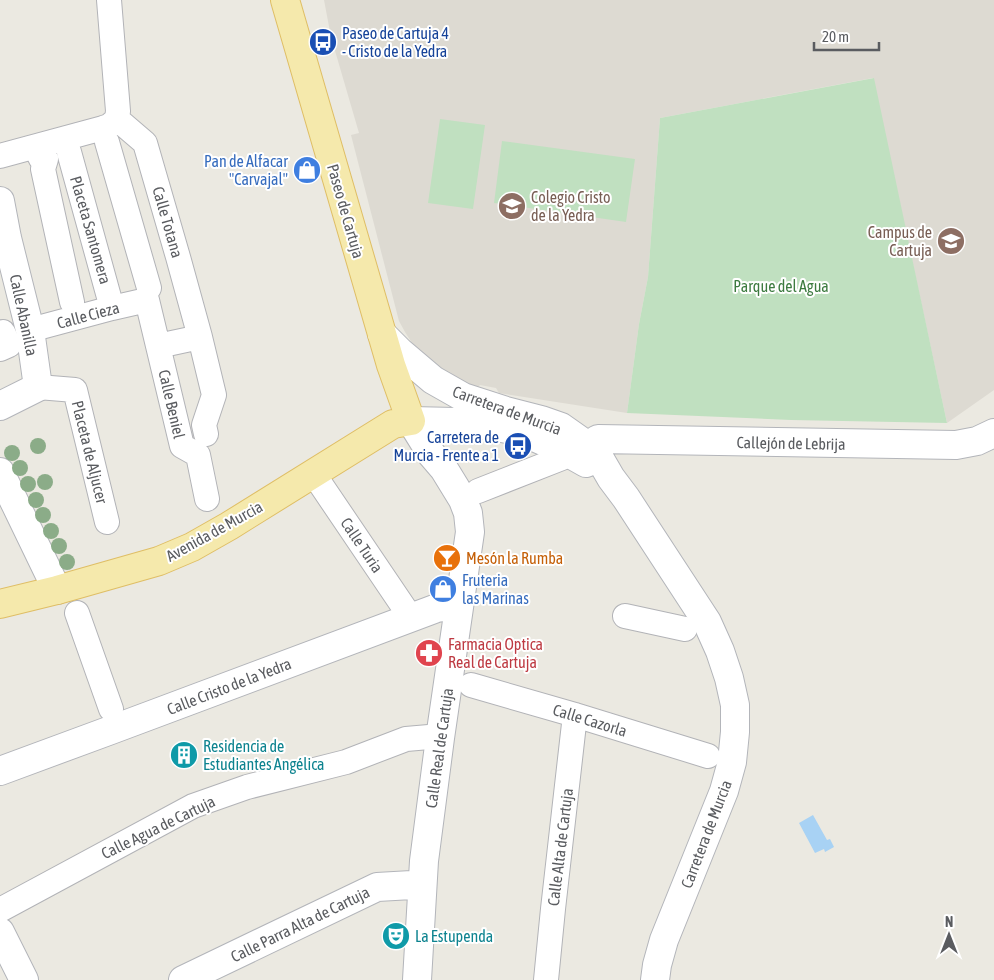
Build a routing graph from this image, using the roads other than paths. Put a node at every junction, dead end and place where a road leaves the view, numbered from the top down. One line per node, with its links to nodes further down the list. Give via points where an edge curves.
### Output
1 (109, 0): 3 (street)
2 (285, 0): 15 (main road, Paseo de Cartuja)
3 (117, 119): 6 (street, via 103,128); 16 (street, Calle Totana, via 145,143)
4 (107, 142): 10 (street, Calle Beniel)
5 (39, 155): 11 (street, Placeta Santomera, via 41,160 46,159 43,168)
6 (0, 156)
7 (71, 159): 12 (street, Placeta Santomera)
8 (0, 201): 13 (street, Calle Abanilla)
9 (173, 258): 10 (street, Calle Cieza)
10 (147, 285): 12 (street, Calle Cieza); 17 (street, Calle Beniel)
11 (72, 302)
12 (112, 308): 13 (street, Calle Cieza)
13 (30, 330): 19 (street, Calle Abanilla)
14 (0, 334): 18 (street, via 2,332 9,345)
15 (382, 334): 21 (main road, Paseo de Cartuja); 26 (street, Carretera de Murcia, via 433,380 463,397 561,427)
16 (200, 337): 17 (street); 25 (street, Calle Totana, via 214,395 204,425)
17 (158, 346): 33 (street, Calle Beniel, via 182,446 198,455)
18 (0, 349)
19 (38, 387): 20 (street); 34 (street, Placeta de Aljucer, via 75,390)
20 (0, 406)
21 (411, 421): 22 (street, Carretera de Murcia); 28 (street, Calle Real de Cartuja); 30 (main road, Avenida de Murcia, via 393,424)
22 (455, 422): 23 (street, Carretera de Murcia); 28 (street, via 443,442)
23 (525, 433): 26 (street, Carretera de Murcia, via 541,431); 31 (street, Carretera de Murcia, via 563,450)
24 (994, 433): 26 (street, Callejón de Lebrija, via 977,441 956,445 598,439)
25 (206, 434)
26 (588, 446): 31 (street, Carretera de Murcia, via 600,459)
27 (562, 458): 32 (street)
28 (441, 465): 37 (street, Calle Real de Cartuja, via 468,513 470,532)
29 (0, 472): 35 (street)
30 (313, 473): 35 (main road, Avenida de Murcia, via 192,547 159,561); 40 (street, Calle Turia)
31 (610, 478): 55 (street, Carretera de Murcia, via 707,622 720,651 735,705 732,762 724,791 664,940)
32 (478, 491)
33 (207, 498)
34 (106, 522)
35 (57, 590): 36 (main road, Avenida de Murcia)
36 (0, 604)
37 (458, 608): 40 (street, Calle Cristo de la Yedra, via 437,608); 45 (street, Calle Real de Cartuja)
38 (77, 613): 43 (street)
39 (625, 616): 41 (street)
40 (408, 618): 47 (street, Calle Cristo de la Yedra)
41 (685, 629)
42 (471, 685): 44 (street, Calle Cazorla)
43 (111, 709)
44 (576, 715): 46 (street, Calle Cazorla); 54 (street, Calle Alta de Cartuja)
45 (440, 738): 48 (street, Calle Real de Cartuja); 49 (street, Calle Agua de Cartuja, via 406,739 346,762 247,786 194,806)
46 (708, 756)
47 (0, 771)
48 (422, 886): 52 (street, Calle Parra Alta de Cartuja, via 377,887); 53 (street, Calle Real de Cartuja)
49 (0, 910)
50 (0, 932): 51 (street)
51 (24, 980)
52 (183, 980)
53 (417, 980)
54 (546, 980)
55 (655, 980)

